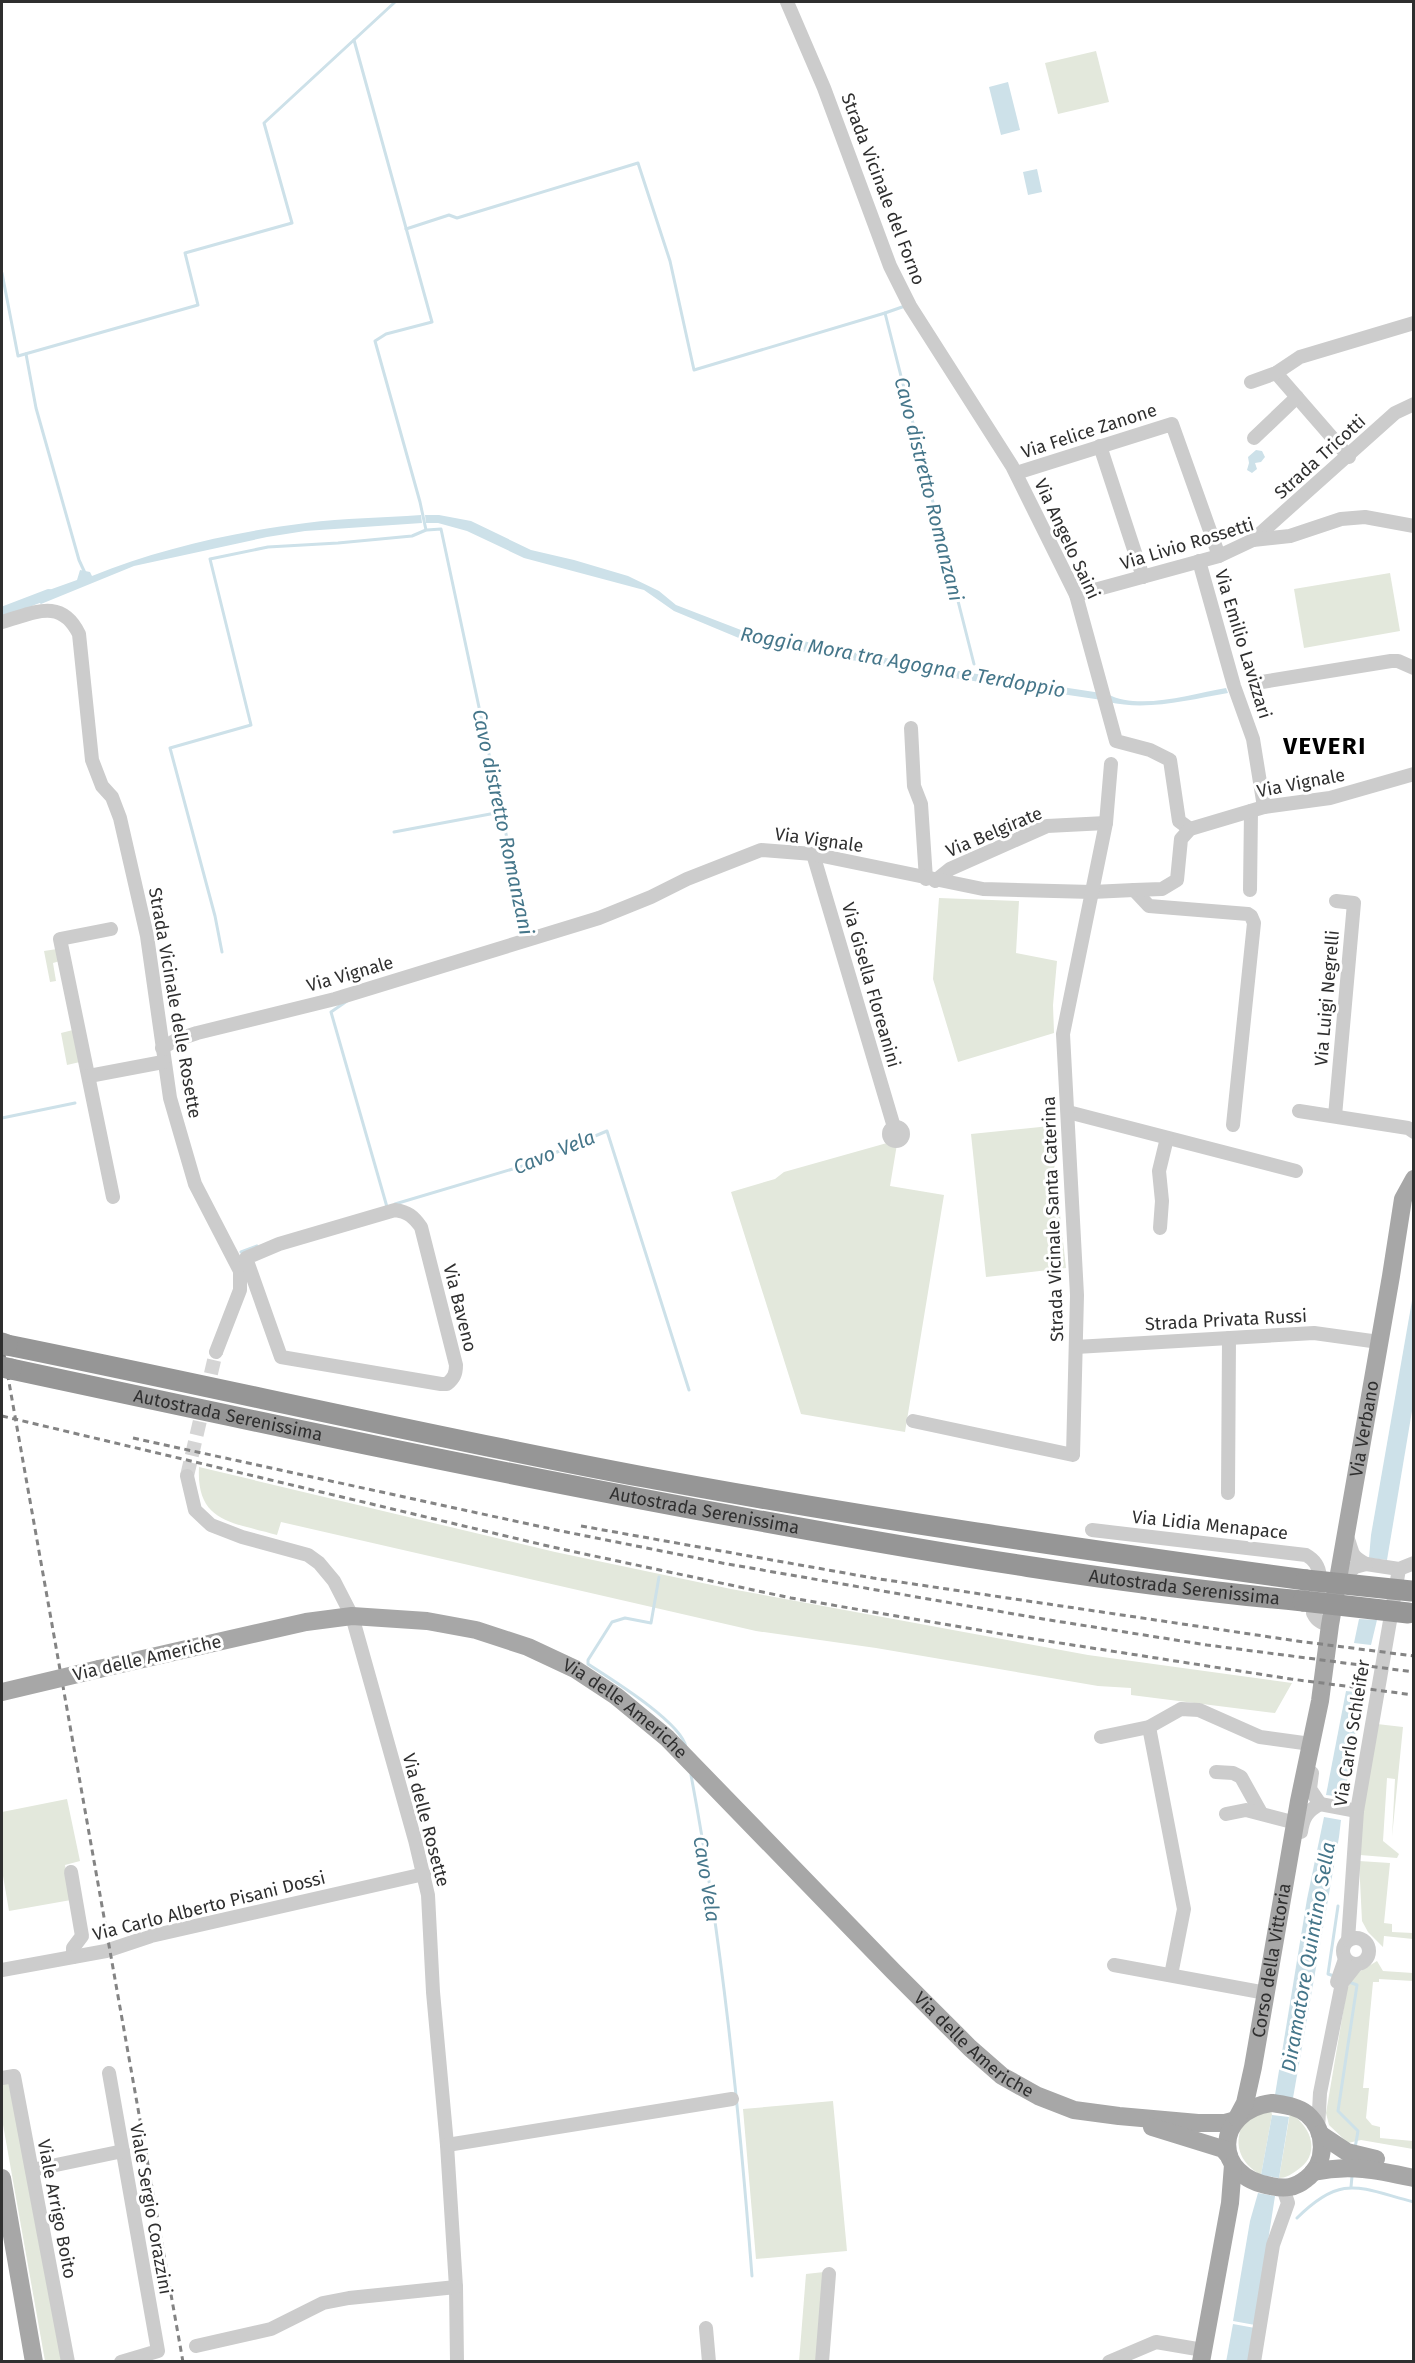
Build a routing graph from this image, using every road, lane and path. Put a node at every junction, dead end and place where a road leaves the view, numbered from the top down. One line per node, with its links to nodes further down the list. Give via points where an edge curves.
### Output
1 (787, 2): 10 (street, Strada Vicinale del Forno, via 824,88 890,266 909,303)
2 (1413, 323): 3 (street, via 1300,357)
3 (1276, 373): 4 (street); 5 (street)
4 (1251, 382)
5 (1297, 397): 7 (street); 9 (street)
6 (1413, 404): 9 (street, Strada Tricotti, via 1395,413)
7 (1254, 438)
8 (1100, 446): 10 (street, Via Felice Zanone); 13 (street, Via Felice Zanone, via 1172,424); 15 (street)
9 (1349, 456): 12 (street, Strada Tricotti)
10 (1016, 473): 16 (street, Via Angelo Saini)
11 (1413, 526): 12 (street, Via Livio Rossetti, via 1365,517 1341,519 1290,536)
12 (1253, 540): 13 (street, Via Livio Rossetti)
13 (1219, 556): 14 (street, Via Livio Rossetti)
14 (1199, 561): 15 (street, Via Livio Rossetti); 23 (street, Via Emilio Lavizzari, via 1253,739)
15 (1143, 576): 16 (street, Via Livio Rossetti)
16 (1076, 594): 25 (street, Via Angelo Saini, via 1116,741 1170,760 1179,820)
17 (2, 622): 33 (street, Strada Vicinale delle Rosette, via 51,610 72,620 80,634 92,760 120,818 147,936)
18 (1413, 668): 19 (street, via 1390,661)
19 (1262, 682)
20 (912, 728): 27 (street, via 914,786 921,804)
21 (1111, 764): 24 (street, Strada Vicinale Santa Caterina)
22 (1413, 774): 23 (street, Via Vignale, via 1330,798)
23 (1258, 809): 25 (street, Via Vignale); 29 (street, Via Emilio Lavizzari)
24 (1106, 823): 27 (street, Via Belgirate, via 1047,826); 30 (street, Strada Vicinale Santa Caterina)
25 (1190, 829): 28 (street, Via Vignale, via 1181,838 1177,879 1162,888)
26 (813, 854): 27 (street, Via Vignale); 33 (street, Via Vignale, via 761,850 623,909 335,999 197,1033); 40 (street, Via Gisella Floreanini)
27 (931, 880): 30 (street, Via Vignale, via 983,890)
28 (1134, 890): 30 (street, Via Vignale); 39 (street, via 1149,906 1248,914 1254,923)
29 (1250, 890)
30 (1092, 892): 37 (street, Strada Vicinale Santa Caterina, via 1063,1034)
31 (1336, 901): 38 (street, Via Luigi Negrelli, via 1354,903)
32 (111, 929): 35 (street, via 60,939)
33 (162, 1048): 34 (street, Strada Vicinale delle Rosette)
34 (164, 1062): 35 (street); 48 (street, Strada Vicinale delle Rosette, via 170,1098 195,1184)
35 (89, 1077): 45 (street)
36 (1299, 1111): 38 (street)
37 (1068, 1112): 42 (street); 53 (street, Strada Vicinale Santa Caterina)
38 (1335, 1116): 41 (street)
39 (1233, 1125)
40 (894, 1127)
41 (1413, 1132)
42 (1167, 1138): 43 (street); 47 (street, via 1159,1171)
43 (1296, 1171)
44 (1413, 1179): 49 (main road, Via Verbano, via 1403,1199)
45 (113, 1197)
46 (1413, 1197): 49 (main road, Via Verbano)
47 (1160, 1228)
48 (240, 1260): 48 (street, Via Baveno, via 279,1244 395,1210 407,1212 421,1227 456,1373 447,1384 441,1384 280,1357); 54 (street, Strada Vicinale delle Rosette, via 240,1290)
49 (1391, 1276): 51 (main road, Via Verbano)
50 (1229, 1338): 51 (street, Strada Privata Russi, via 1314,1333); 53 (street, Strada Privata Russi); 60 (street)
51 (1379, 1342): 63 (main road, Via Verbano)
52 (4, 1344): 56 (highway, Autostrada Serenissima)
53 (1076, 1347): 57 (street, Strada Vicinale Santa Caterina, via 1073,1455)
54 (216, 1353)
55 (6, 1368): 72 (highway, Autostrada Serenissima, bridge, via 467,1465 963,1557 1202,1592)
56 (239, 1392): 59 (highway, via 297,1396); 64 (highway, Autostrada Serenissima, via 652,1478)
57 (913, 1421)
58 (187, 1476): 73 (street, via 195,1510 211,1525 308,1555 334,1581)
59 (708, 1477)
60 (1228, 1493)
61 (1005, 1528): 64 (highway)
62 (1092, 1530): 69 (street, Via Lidia Menapace, via 1291,1552 1315,1560)
63 (1346, 1535): 65 (main road, Via Verbano); 67 (street, via 1355,1558)
64 (1074, 1548): 69 (highway, Autostrada Serenissima)
65 (1342, 1555): 69 (street); 70 (main road, Via Verbano)
66 (1413, 1563): 68 (street)
67 (1366, 1564): 68 (street); 70 (street, via 1355,1567)
68 (1394, 1568): 81 (street, Via Carlo Schleifer)
69 (1312, 1573): 71 (highway, Autostrada Serenissima, bridge); 74 (street, via 1320,1572 1313,1613 1316,1619)
70 (1339, 1582): 74 (main road, Corso della Vittoria)
71 (1412, 1591)
72 (1411, 1613)
73 (352, 1616): 75 (main road, Via delle Americhe, bridge, via 306,1622); 87 (street, Via delle Rosette); 102 (main road, Via delle Americhe, via 427,1621 476,1630 528,1647 575,1669 667,1738 893,1971 1002,2076 1074,2110)
74 (1330, 1625): 78 (main road, Corso della Vittoria)
75 (2, 1692)
76 (1149, 1727): 77 (street); 78 (street, via 1181,1709 1199,1710 1260,1737); 93 (street, via 1184,1909)
77 (1101, 1737)
78 (1310, 1748): 80 (street, Corso della Vittoria, via 1310,1789); 84 (main road, Corso della Vittoria)
79 (1216, 1772): 82 (street, via 1241,1777)
80 (1320, 1804): 81 (street); 85 (street, Corso della Vittoria, via 1307,1812 1300,1842)
81 (1352, 1810): 88 (street, Via Carlo Schleifer)
82 (1261, 1813): 83 (street, via 1245,1810); 84 (street)
83 (1226, 1814)
84 (1296, 1823): 85 (main road, Corso della Vittoria)
85 (1290, 1855): 95 (main road, Corso della Vittoria)
86 (71, 1872): 89 (street, via 82,1936 73,1948)
87 (424, 1874): 89 (street, Via Carlo Alberto Pisani Dossi); 105 (street, Via delle Rosette)
88 (1354, 1939): 90 (street, via 1343,1951); 90 (street, via 1367,1943 1370,1951 1367,1959)
89 (73, 1957): 92 (street, Via Carlo Alberto Pisani Dossi)
90 (1351, 1961): 94 (street)
91 (1114, 1965): 93 (street)
92 (2, 1970)
93 (1171, 1975): 95 (street)
94 (1341, 1978): 101 (street, via 1315,2092); 104 (street, via 1320,2093)
95 (1266, 1994): 96 (main road, Corso della Vittoria)
96 (1253, 2067): 100 (main road, Corso della Vittoria, via 1257,2085); 103 (main road, Corso della Vittoria)
97 (109, 2073): 106 (street, Viale Sergio Corazzini)
98 (2, 2078): 110 (street, Viale Arrigo Boito, via 14,2076)
99 (732, 2098): 105 (street)
100 (1270, 2104): 101 (main road); 103 (main road, via 1256,2106)
101 (1294, 2108): 104 (main road, via 1306,2113)
102 (1119, 2116): 103 (main road, Via delle Americhe, via 1198,2123); 107 (main road, Via delle Americhe, via 1223,2149)
103 (1237, 2119): 107 (main road, via 1228,2137)
104 (1319, 2132): 108 (main road); 111 (main road, via 1321,2158)
105 (447, 2145): 118 (street, Via delle Rosette)
106 (123, 2151): 110 (street); 124 (street, Viale Sergio Corazzini, via 158,2351)
107 (1231, 2161): 114 (main road, via 1240,2174); 116 (main road)
108 (1353, 2161): 109 (main road); 111 (main road); 113 (main road)
109 (1413, 2166)
110 (32, 2170): 123 (street, Viale Arrigo Boito)
111 (1313, 2172): 115 (main road, via 1291,2188)
112 (2, 2178): 122 (main road)
113 (1413, 2178)
114 (1258, 2184): 115 (main road); 116 (main road, via 1248,2187)
115 (1280, 2188): 129 (street, via 1288,2203 1273,2245)
116 (1230, 2204): 121 (main road)
117 (829, 2274): 127 (street)
118 (456, 2287): 120 (street, via 323,2303 272,2329); 125 (street, Via delle Rosette)
119 (706, 2328): 126 (street)
120 (196, 2346)
121 (1202, 2356): 128 (street, via 1156,2342)
122 (34, 2361)
123 (68, 2361)
124 (121, 2361)
125 (457, 2361)
126 (708, 2361)
127 (822, 2361)
128 (1109, 2361)
129 (1254, 2361)

